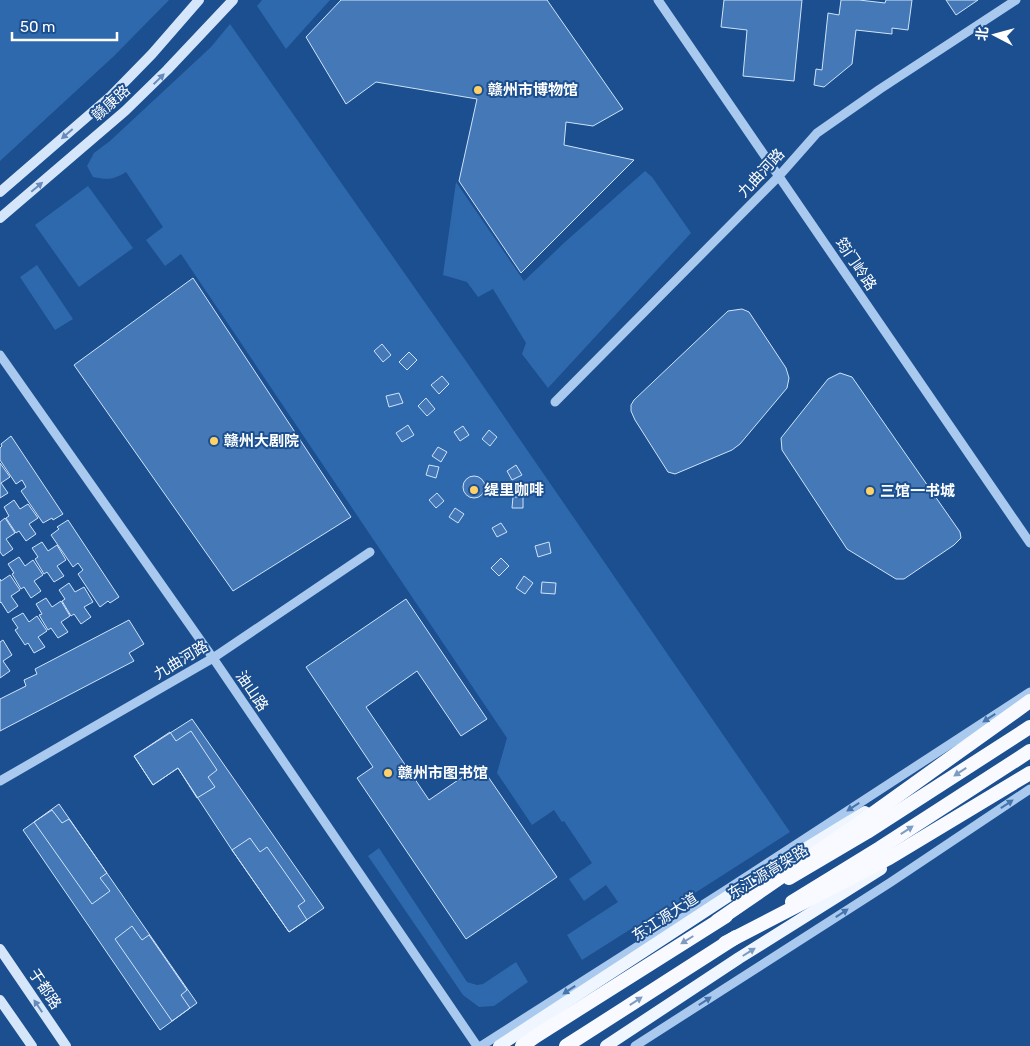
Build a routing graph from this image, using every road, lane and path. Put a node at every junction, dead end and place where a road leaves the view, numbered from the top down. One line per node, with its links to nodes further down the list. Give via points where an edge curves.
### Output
1 (199, 0): 6 (main road, 赣康路, one-way to 6, via 111,96)
2 (233, 0): 7 (main road, 赣康路, one-way to 2, via 125,111)
3 (658, 0): 5 (street, 筠门岭路)
4 (1016, 0): 5 (street, 九曲河路, via 817,133)
5 (779, 176): 9 (street, 九曲河路); 10 (street, 筠门岭路)
6 (0, 192)
7 (0, 218)
8 (0, 355): 12 (street, 油山路)
9 (555, 402)
10 (1030, 543)
11 (370, 552): 12 (street, 九曲河路)
12 (213, 658): 19 (street, 九曲河路); 27 (street, 油山路)
13 (1030, 692): 28 (street, one-way to 28)
14 (1030, 701): 21 (highway, bridge)
15 (1030, 707): 29 (main road, 东江源大道, via 730,894)
16 (1030, 727): 21 (highway, 东江源高架路, one-way to 21, bridge, via 867,832)
17 (1030, 750): 22 (highway, one-way to 17, bridge)
18 (1030, 772): 22 (highway, bridge, via 889,858); 32 (main road, one-way to 18)
19 (0, 781)
20 (1030, 789): 33 (street, one-way to 20, via 883,888)
21 (717, 921): 30 (highway, 东江源高架路, one-way to 30)
22 (725, 944): 31 (highway, one-way to 22)
23 (0, 949): 26 (main road, 于都路, one-way to 23)
24 (0, 1000): 25 (main road)
25 (32, 1046)
26 (66, 1046)
27 (477, 1046)
28 (481, 1046)
29 (498, 1046)
30 (521, 1046)
31 (566, 1046)
32 (606, 1046)
33 (635, 1046)

